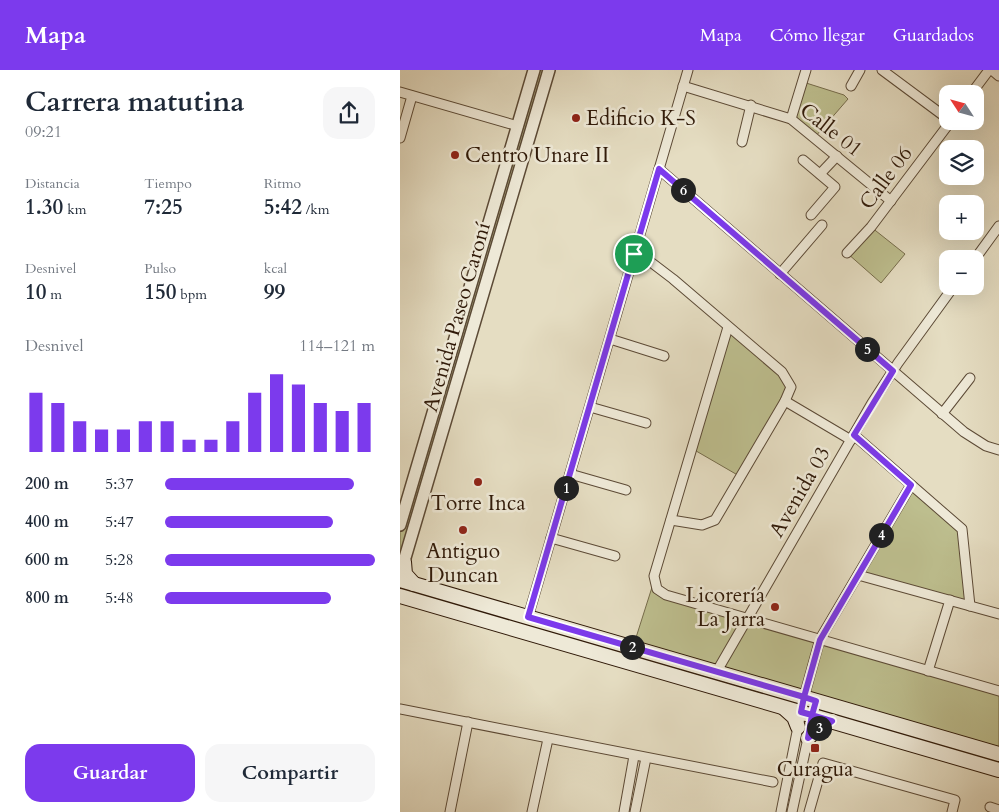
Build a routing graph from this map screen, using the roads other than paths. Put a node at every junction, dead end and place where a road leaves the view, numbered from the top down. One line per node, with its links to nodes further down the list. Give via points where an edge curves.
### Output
1 (534, 70): 17 (street, Avenida Paseo Caroní)
2 (549, 70): 52 (street, Avenida Paseo Caroní)
3 (688, 70): 10 (street)
4 (806, 70): 16 (street)
5 (860, 70): 11 (street)
6 (882, 70): 15 (street)
7 (990, 70): 8 (street); 9 (street)
8 (999, 76)
9 (979, 85)
10 (683, 86): 14 (street, Calle 01); 23 (street)
11 (851, 86)
12 (400, 92): 13 (street)
13 (412, 96): 17 (street); 19 (street)
14 (751, 105): 16 (street, Calle 01); 20 (street)
15 (939, 112)
16 (792, 119): 21 (street, Calle 01)
17 (518, 126): 49 (street, Avenida Paseo Caroní)
18 (944, 130): 25 (street, Calle 06)
19 (400, 138)
20 (742, 142)
21 (837, 156): 24 (street); 25 (street, Calle 01)
22 (803, 160): 24 (street)
23 (659, 169): 31 (street); 32 (street)
24 (820, 174): 26 (street, via 835,187)
25 (890, 201): 30 (street, Calle 06)
26 (811, 215)
27 (822, 225): 32 (street)
28 (999, 226): 29 (street)
29 (981, 250)
30 (847, 253)
31 (634, 254): 34 (street, via 658,267); 35 (street)
32 (780, 274): 37 (street)
33 (948, 295): 37 (street, Avenida 03)
34 (728, 327): 39 (street, via 788,378 791,386); 48 (street)
35 (610, 339): 36 (street); 40 (street)
36 (664, 356)
37 (893, 371): 41 (street); 43 (street, Avenida 03)
38 (970, 378): 41 (street)
39 (785, 401): 43 (street); 48 (street, via 715,520 702,525)
40 (590, 407): 42 (street); 45 (street)
41 (942, 414): 44 (street, via 971,438)
42 (646, 423)
43 (852, 438): 46 (street); 62 (street, Avenida 03)
44 (999, 450)
45 (570, 474): 47 (street); 50 (street)
46 (911, 485): 53 (street); 59 (street, via 962,529)
47 (626, 490)
48 (671, 520): 62 (street, via 654,576 657,589 666,595)
49 (400, 525)
50 (551, 538): 51 (street); 61 (street)
51 (615, 556)
52 (402, 568): 54 (main road)
53 (858, 574): 56 (street); 63 (street)
54 (407, 582): 61 (main road)
55 (400, 596): 57 (main road)
56 (950, 600): 59 (street); 65 (street)
57 (416, 601): 58 (main road); 68 (main road)
58 (400, 605)
59 (970, 606): 60 (street)
60 (999, 614)
61 (528, 617): 64 (main road)
62 (747, 619): 63 (street); 64 (street, Avenida 03)
63 (820, 640): 65 (street); 67 (street)
64 (717, 671): 67 (main road)
65 (928, 671): 66 (street)
66 (999, 691)
67 (810, 699): 70 (street); 76 (main road)
68 (782, 706): 70 (main road); 73 (main road, via 794,717)
69 (400, 709): 72 (street)
70 (807, 713): 71 (main road); 73 (street); 74 (street)
71 (832, 721): 74 (main road); 79 (main road)
72 (468, 722): 75 (street); 81 (street)
73 (798, 727): 85 (street)
74 (808, 738): 86 (street)
75 (548, 739): 77 (street); 82 (street)
76 (999, 754)
77 (634, 756): 78 (street); 83 (street)
78 (646, 758): 80 (street); 84 (street)
79 (999, 770)
80 (773, 782)
81 (450, 812)
82 (532, 812)
83 (624, 812)
84 (635, 812)
85 (781, 812)
86 (792, 812)
87 (809, 812): 88 (street, via 823,763 955,800)
88 (952, 812)

